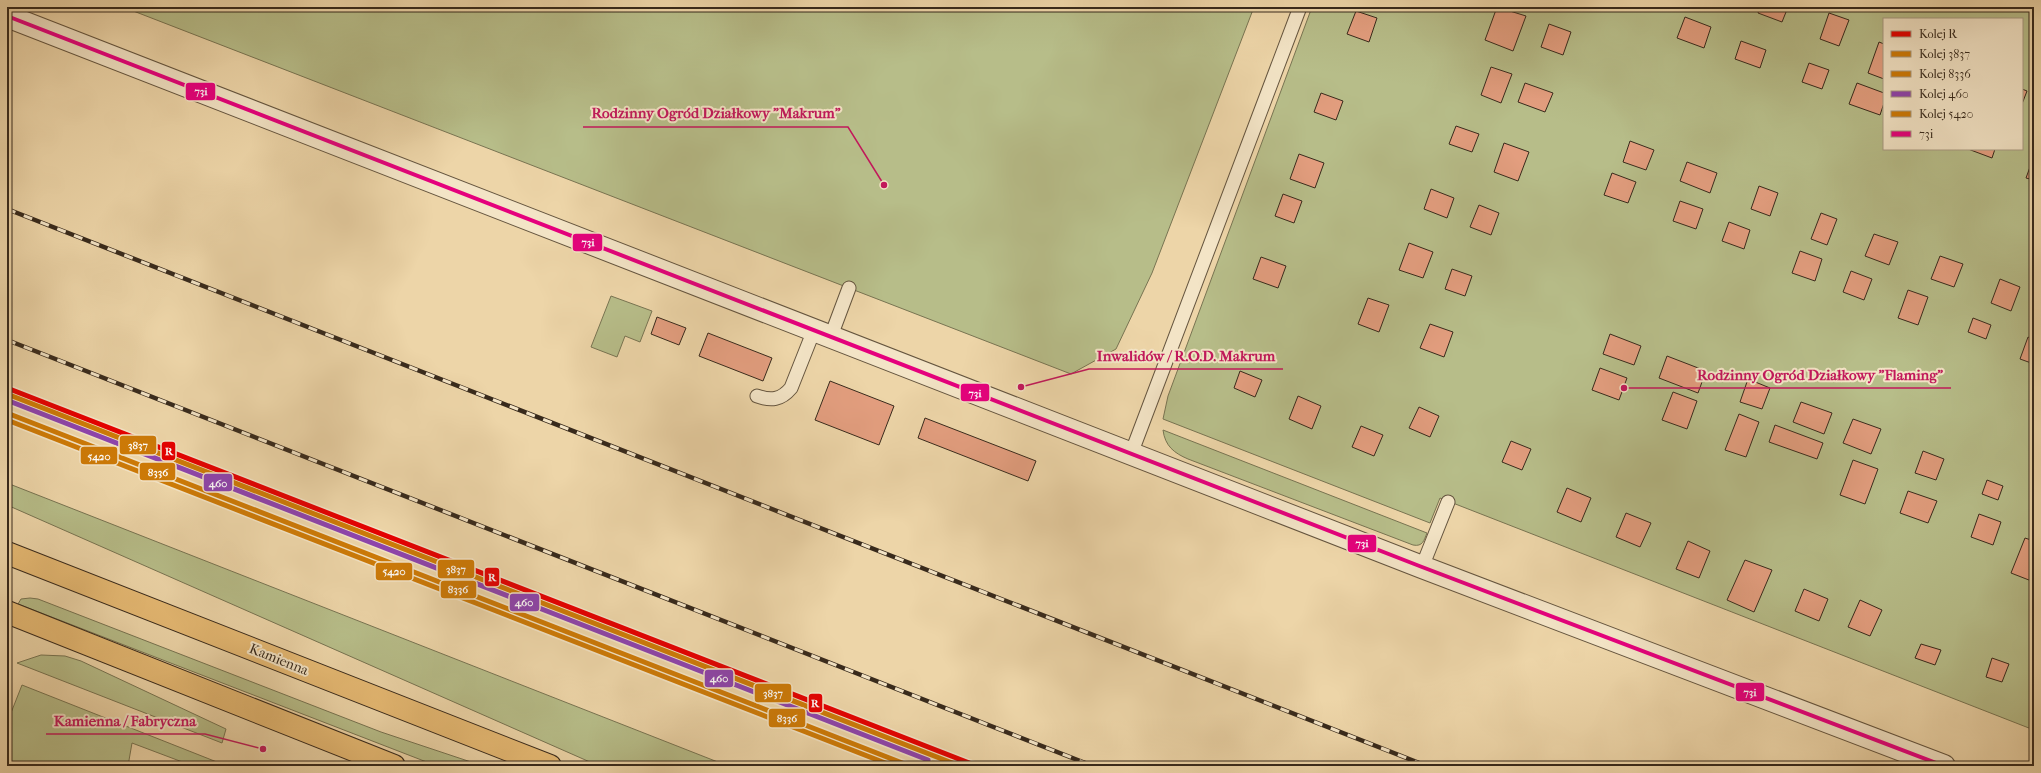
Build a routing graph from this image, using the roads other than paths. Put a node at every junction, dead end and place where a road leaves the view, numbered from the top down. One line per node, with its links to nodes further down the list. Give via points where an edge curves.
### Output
1 (1300, 7): 6 (lane)
2 (7, 16): 4 (street)
3 (849, 288): 4 (lane)
4 (822, 333): 5 (lane, via 786,394 772,400); 6 (street)
5 (757, 396)
6 (1131, 454): 9 (street)
7 (1448, 502): 9 (lane)
8 (7, 553): 12 (main road, Kamienna)
9 (1422, 567): 13 (street)
10 (7, 612): 11 (main road)
11 (394, 766)
12 (550, 766)
13 (1944, 766)

